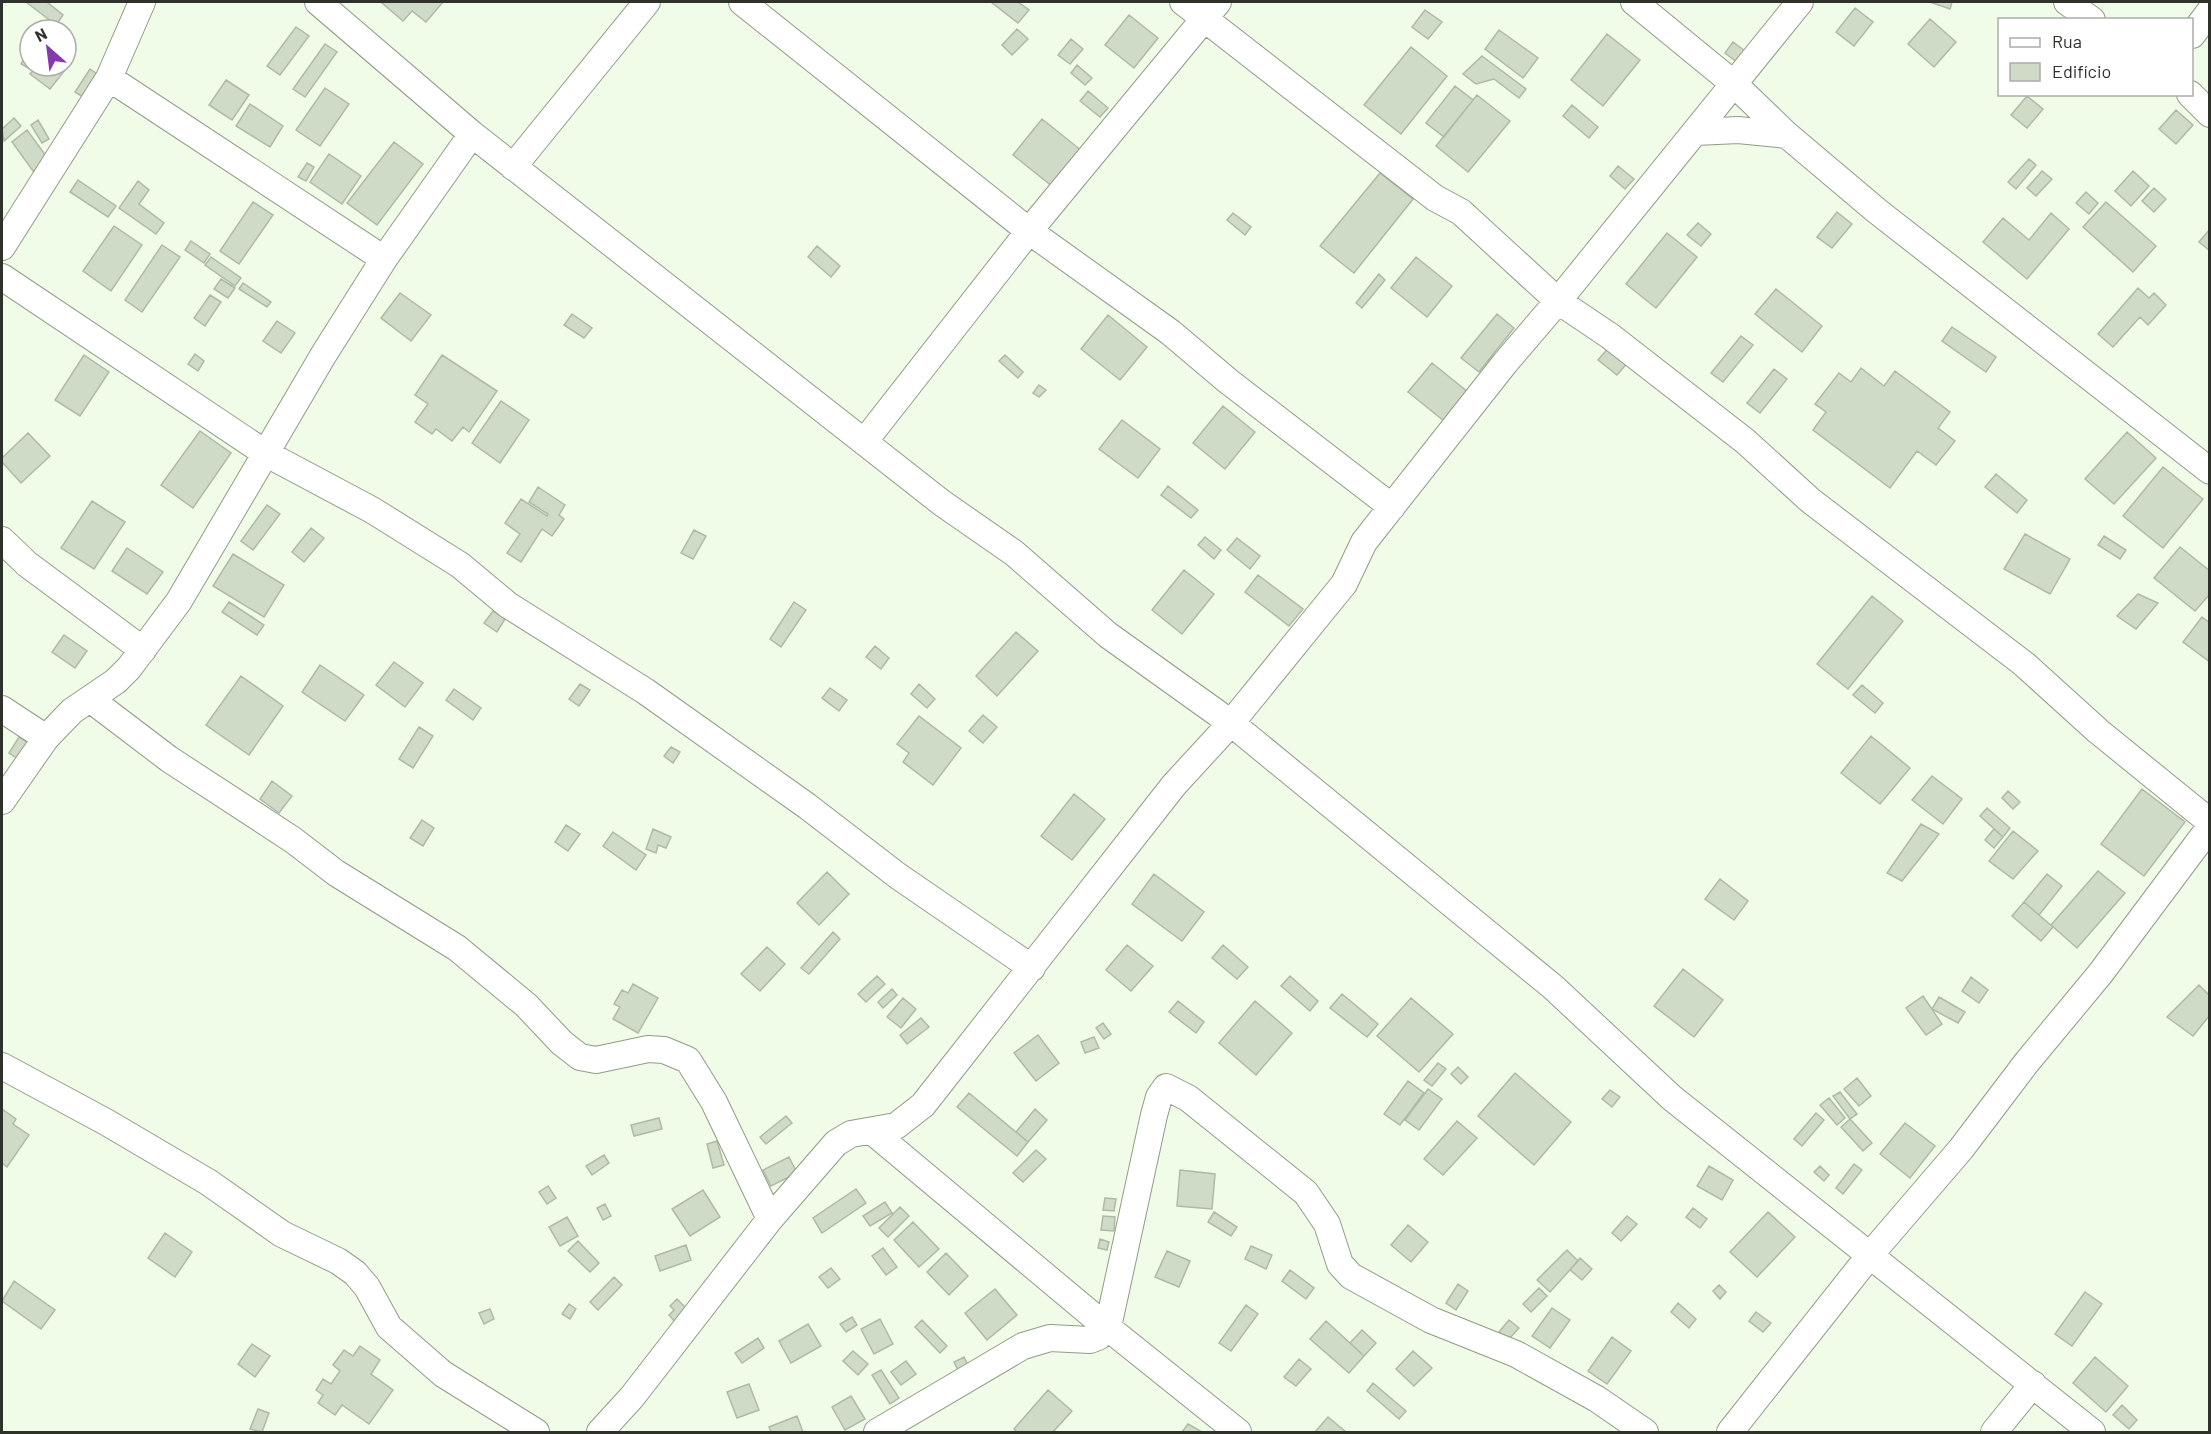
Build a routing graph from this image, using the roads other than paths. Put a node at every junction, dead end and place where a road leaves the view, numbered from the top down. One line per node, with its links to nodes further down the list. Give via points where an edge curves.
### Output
1 (142, 2): 13 (street)
2 (318, 2): 18 (street)
3 (647, 2): 20 (street)
4 (742, 2): 21 (street)
5 (1183, 2): 9 (street)
6 (1634, 2): 14 (street)
7 (1800, 2): 14 (street)
8 (2067, 2): 11 (street)
9 (1211, 10): 21 (street); 25 (street, via 1435,198 1461,212)
10 (2210, 11): 12 (street)
11 (2089, 18)
12 (2193, 34)
13 (109, 78): 22 (street); 23 (street)
14 (1734, 84): 17 (street); 19 (street)
15 (2192, 96): 16 (street)
16 (2210, 114)
17 (1696, 132): 19 (street, via 1738,130); 25 (street)
18 (472, 134): 20 (street); 23 (street)
19 (1786, 135): 28 (street, via 1974,290)
20 (513, 166): 26 (street)
21 (1029, 231): 26 (street); 29 (street, via 1170,332)
22 (2, 247)
23 (384, 259): 27 (street)
24 (2, 277): 27 (street)
25 (1558, 302): 29 (street, via 1504,363); 37 (street, via 1610,336 1745,441 1811,501 2024,664 2098,731)
26 (864, 442): 34 (street, via 1014,553 1108,635)
27 (265, 453): 31 (street, via 179,601); 39 (street, via 372,510 460,565 508,606 645,691 898,876)
28 (2210, 471)
29 (1392, 507): 34 (street, via 1364,542 1344,584)
30 (2, 540): 31 (street, via 27,564)
31 (143, 650): 32 (street, via 116,681)
32 (90, 699): 35 (street); 42 (street, via 169,759 293,840 336,873 457,948 526,1005 580,1057 596,1060 648,1049 664,1050 688,1060 714,1102)
33 (2, 709): 35 (street)
34 (1231, 723): 39 (street, via 1174,785); 43 (street, via 1553,987 1672,1098)
35 (46, 738): 36 (street)
36 (2, 801)
37 (2210, 822)
38 (2210, 827): 43 (street, via 1961,1149)
39 (1032, 968): 41 (street, via 923,1105 896,1126)
40 (2, 1066): 46 (street, via 208,1182 282,1234 338,1261 355,1273 389,1327 407,1343 443,1374)
41 (873, 1132): 42 (street, via 851,1134 836,1143); 44 (street)
42 (770, 1219): 47 (street, via 632,1397)
43 (1870, 1255): 45 (street); 51 (street)
44 (1108, 1327): 48 (street, via 1090,1340 1050,1338 1023,1346); 49 (street); 50 (street, via 1154,1114 1166,1087 1188,1098 1306,1193 1327,1224 1340,1264 1351,1276 1431,1320 1516,1354 1597,1399)
45 (2033, 1384): 52 (street); 53 (street)
46 (536, 1432)
47 (600, 1432)
48 (877, 1432)
49 (1238, 1432)
50 (1645, 1432)
51 (1730, 1432)
52 (1994, 1432)
53 (2092, 1432)

